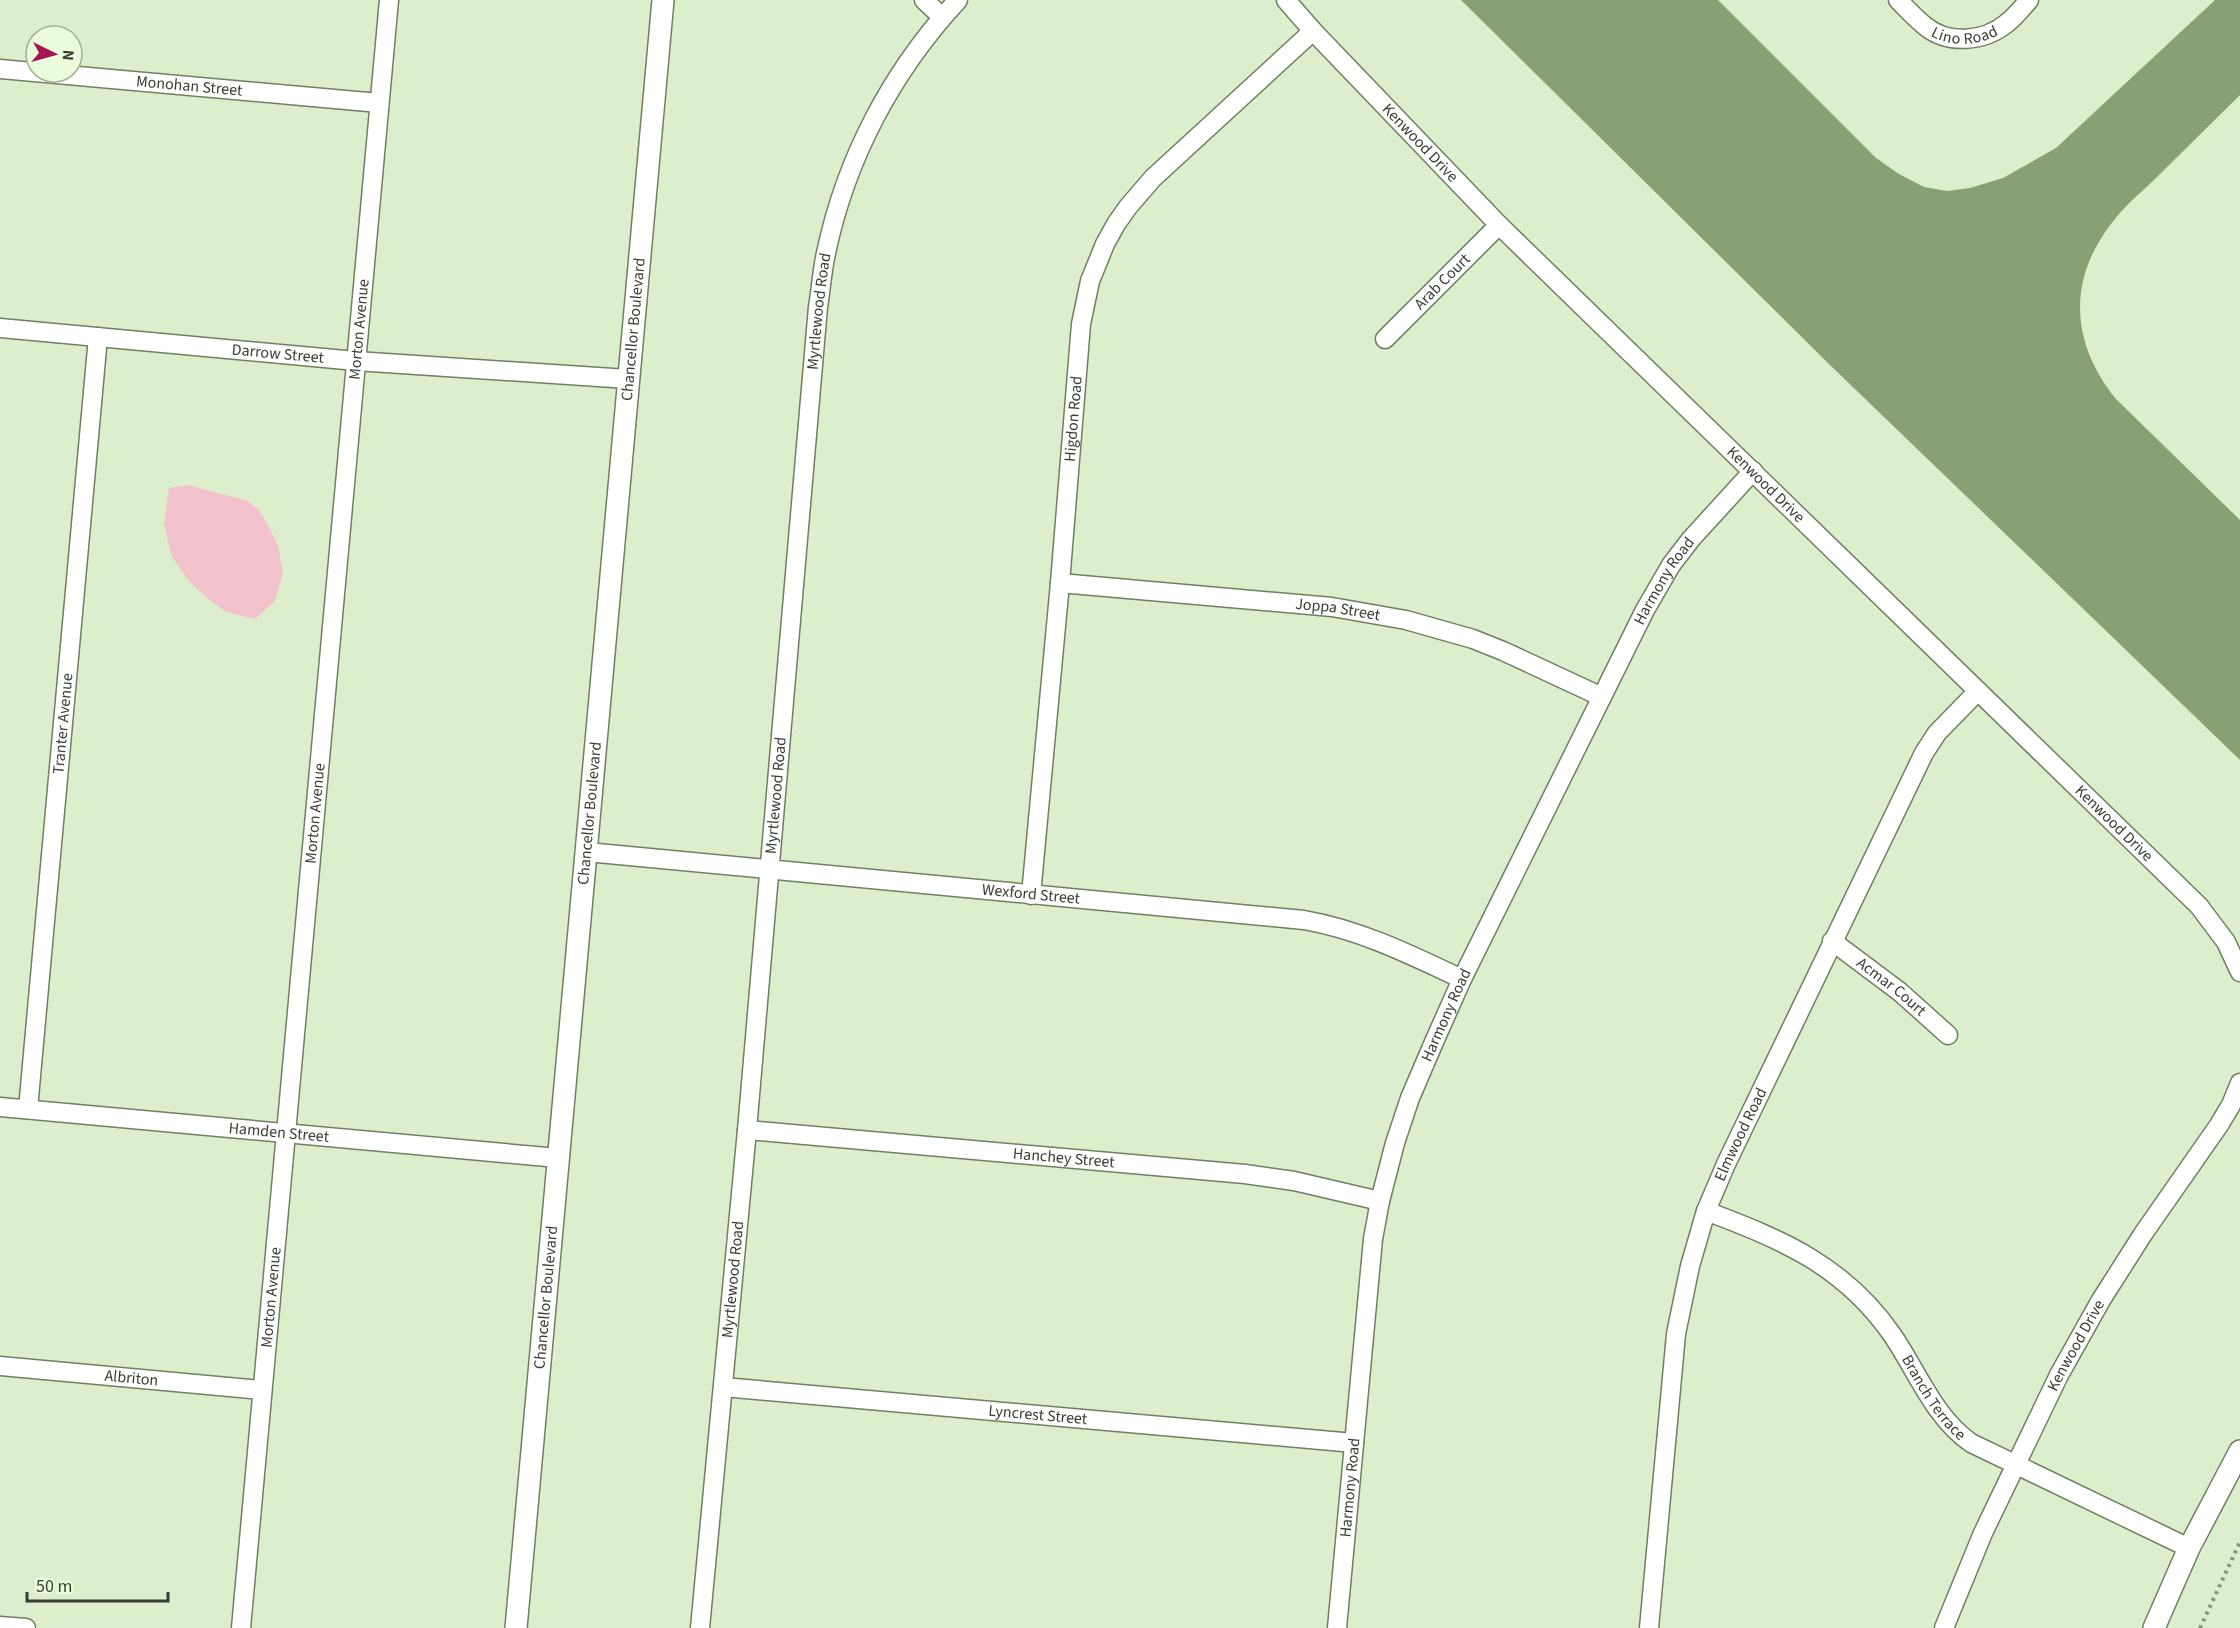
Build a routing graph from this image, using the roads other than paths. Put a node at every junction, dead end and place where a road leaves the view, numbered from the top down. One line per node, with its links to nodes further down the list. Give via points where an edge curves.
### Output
1 (389, 0): 11 (street, Morton Avenue)
2 (663, 0): 17 (street, Chancellor Boulevard)
3 (924, 0): 8 (street)
4 (958, 0): 8 (street, Myrtlewood Road)
5 (1286, 0): 9 (street, Kenwood Drive)
6 (1898, 0): 7 (street, Lino Road, via 1925,27 1956,39 1993,32)
7 (2029, 0)
8 (942, 17): 23 (street, Myrtlewood Road, via 904,68 869,127 843,189 826,254 818,307)
9 (1313, 31): 12 (street, Kenwood Drive); 19 (street, Higdon Road, via 1153,178 1128,207 1105,244 1090,281 1081,324)
10 (0, 69): 11 (street, Monohan Street)
11 (379, 103): 16 (street, Morton Avenue)
12 (1499, 225): 15 (street, Arab Court); 18 (street, Kenwood Drive)
13 (0, 328): 14 (street, Darrow Street)
14 (98, 337): 16 (street, Darrow Street); 31 (street, Tranter Avenue)
15 (1385, 339)
16 (356, 361): 17 (street, Darrow Street); 33 (street, Morton Avenue)
17 (628, 380): 22 (street, Chancellor Boulevard)
18 (1752, 471): 20 (street, Kenwood Drive); 21 (street, Harmony Road, via 1671,565)
19 (1060, 583): 21 (street, Joppa Street, via 1332,607 1406,620 1473,639); 24 (street, Higdon Road)
20 (1978, 691): 25 (street, Elmwood Road, via 1930,742); 26 (street, Kenwood Drive, via 2199,906 2226,942)
21 (1602, 697): 27 (street, Harmony Road)
22 (586, 852): 23 (street, Wexford Street); 34 (street, Chancellor Boulevard)
23 (769, 870): 24 (street, Wexford Street); 32 (street, Myrtlewood Road)
24 (1031, 895): 27 (street, Wexford Street, via 1331,925 1380,941)
25 (1832, 941): 28 (street, Acmar Court, via 1900,992); 36 (street, Elmwood Road)
26 (2240, 972)
27 (1462, 979): 35 (street, Harmony Road, via 1410,1098)
28 (1948, 1035)
29 (2240, 1083): 42 (street, Kenwood Drive, via 2219,1125 2102,1300 2059,1375)
30 (0, 1107): 31 (street, Hamden Street)
31 (28, 1109): 33 (street, Hamden Street)
32 (747, 1130): 35 (street, Hanchey Street, via 1245,1174); 38 (street, Myrtlewood Road)
33 (285, 1133): 34 (street, Hamden Street); 39 (street, Morton Avenue)
34 (558, 1158): 47 (street, Chancellor Boulevard)
35 (1380, 1201): 40 (street, Harmony Road)
36 (1706, 1211): 42 (street, Branch Terrace, via 1784,1242 1823,1265 1855,1291 1881,1319 1950,1427 1971,1443); 50 (street, Elmwood Road, via 1676,1334)
37 (0, 1366): 39 (street, Albriton)
38 (723, 1387): 40 (street, Lyncrest Street); 48 (street, Myrtlewood Road)
39 (262, 1390): 46 (street, Morton Avenue)
40 (1353, 1443): 49 (street, Harmony Road)
41 (2240, 1451): 43 (street)
42 (2016, 1464): 43 (street, Branch Terrace); 51 (street, Kenwood Drive)
43 (2189, 1548): 52 (street)
44 (0, 1626): 45 (street)
45 (27, 1628)
46 (241, 1628)
47 (516, 1628)
48 (700, 1628)
49 (1337, 1628)
50 (1649, 1628)
51 (1944, 1628)
52 (2154, 1628)

